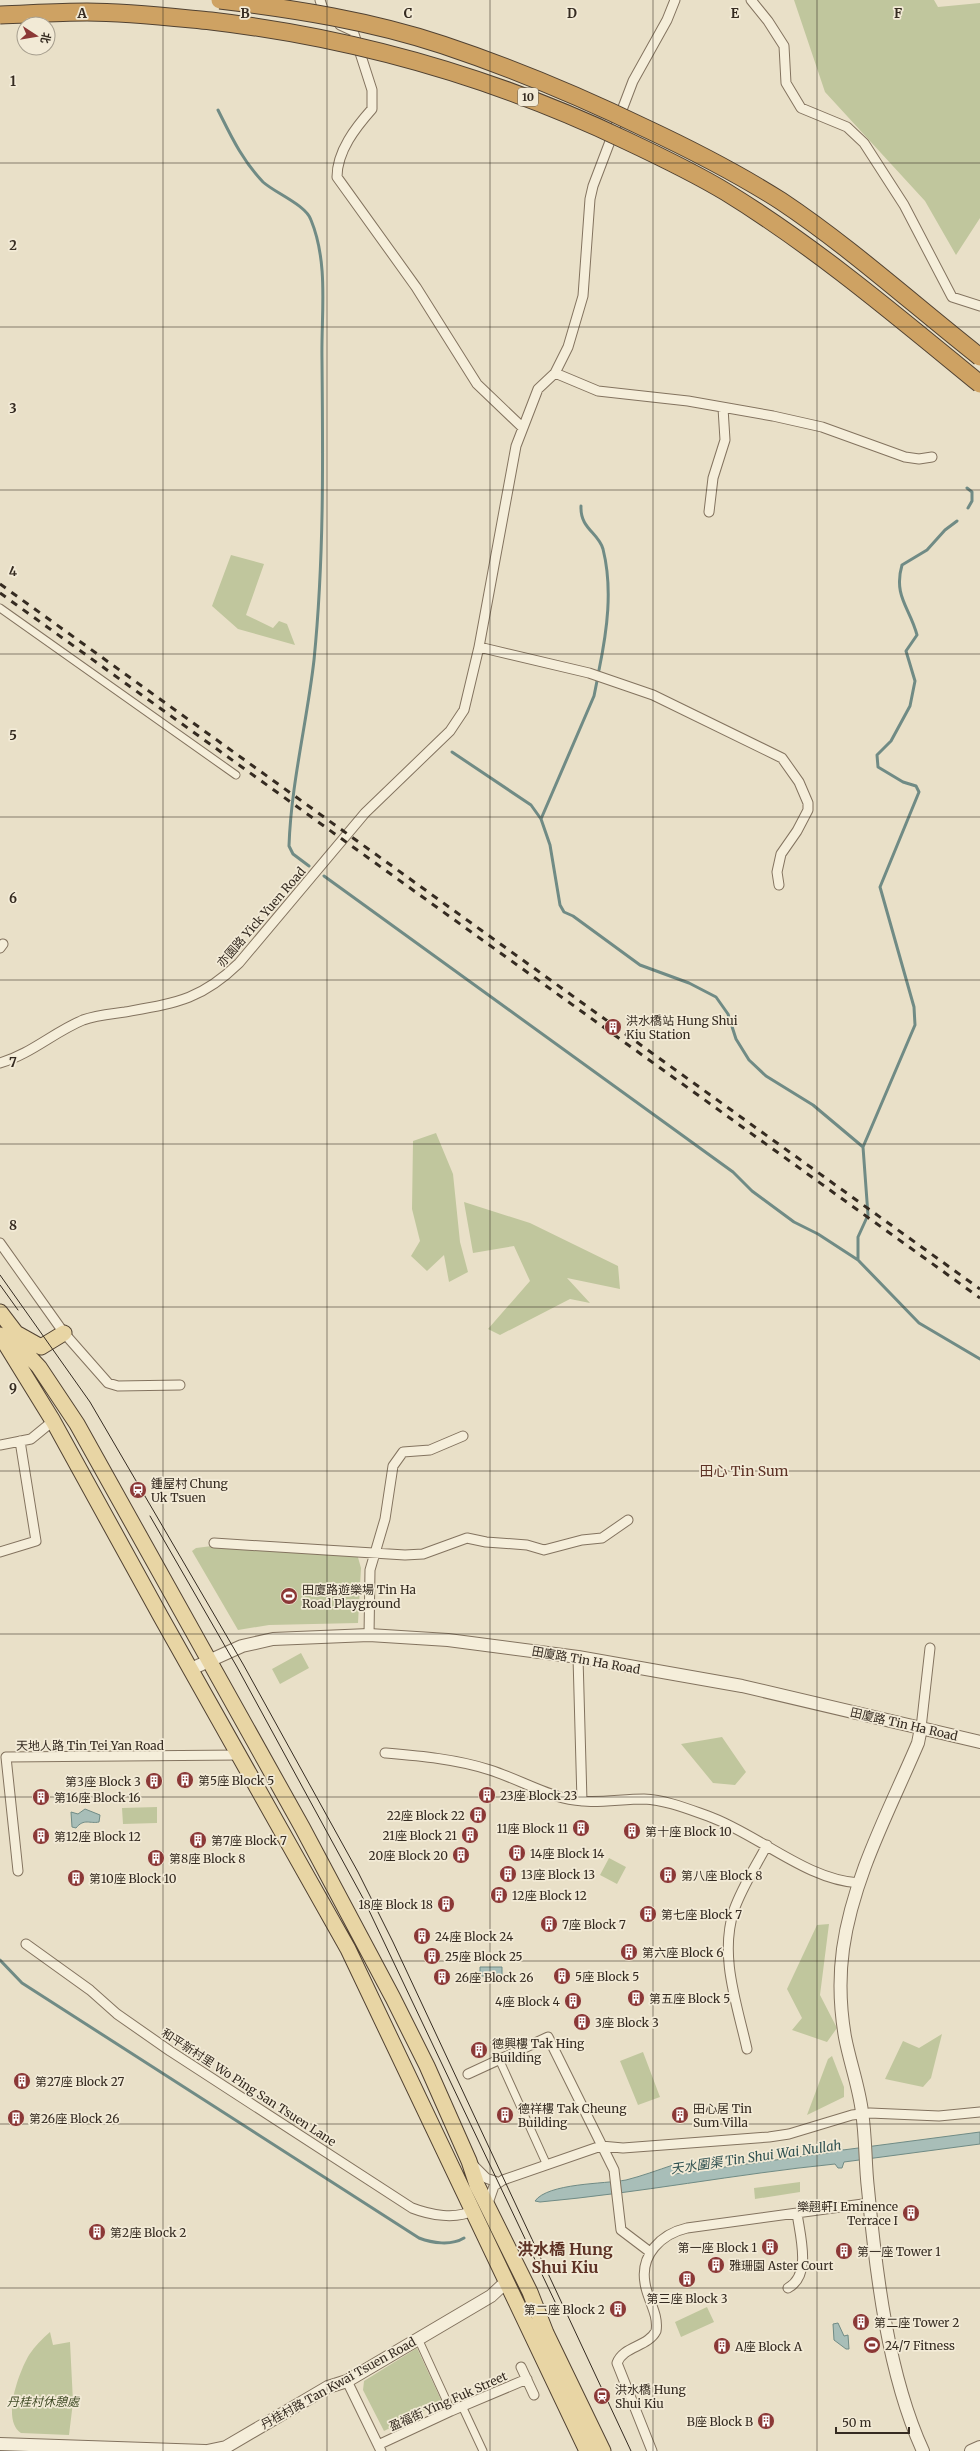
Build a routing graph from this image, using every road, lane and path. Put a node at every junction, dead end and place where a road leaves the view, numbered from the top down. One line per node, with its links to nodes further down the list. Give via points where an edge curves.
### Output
1 (220, 0): 7 (highway, 10, bridge, via 271,6 358,23 441,44 582,96 734,172 780,201 823,230)
2 (320, 0): 11 (street, via 324,12 338,25 353,30 372,90 372,109 353,130 337,168 337,177 416,287 477,384)
3 (675, 0): 8 (street, via 667,20 633,81 593,186 583,296 568,347)
4 (751, 0): 6 (street, via 784,46 786,83 801,108 847,127 864,143 904,205 952,298)
5 (0, 15): 9 (highway, 10, bridge, via 88,12 174,17 268,28 354,44 438,66 510,90 574,115 724,191 844,274)
6 (980, 306)
7 (980, 357)
8 (555, 373): 10 (street, via 598,391 681,400); 11 (street, 亦園路 Yick Yuen Road, via 538,389)
9 (980, 384)
10 (723, 408): 12 (street, via 822,427 905,457); 13 (street, via 725,440 713,478)
11 (522, 427): 15 (street, 亦園路 Yick Yuen Road, via 515,451)
12 (932, 457)
13 (708, 512)
14 (0, 608): 16 (street)
15 (479, 647): 17 (street, via 589,674 653,695 782,758 799,782 808,803 808,810 781,854 777,872); 18 (street, 亦園路 Yick Yuen Road, via 464,710 450,731 365,813 224,978 200,994 168,1005 83,1020 28,1052)
16 (236, 775)
17 (779, 885)
18 (0, 1063)
19 (0, 1243): 22 (street)
20 (0, 1312): 21 (main road)
21 (16, 1333): 24 (main road); 25 (main road, via 26,1352)
22 (64, 1333): 24 (main road); 26 (street, via 108,1383 118,1386)
23 (0, 1335): 28 (main road)
24 (41, 1347): 25 (main road)
25 (39, 1367): 27 (main road)
26 (180, 1385)
27 (66, 1409): 28 (main road); 39 (main road, via 104,1471)
28 (54, 1421): 30 (street, via 31,1439); 40 (main road)
29 (463, 1436): 35 (street, via 430,1450 403,1452 392,1466 385,1519)
30 (20, 1441): 31 (street); 34 (street, via 36,1541)
31 (0, 1445)
32 (628, 1520): 35 (street, via 602,1538 582,1540 544,1550 527,1545 467,1538 423,1554)
33 (214, 1543): 35 (street)
34 (0, 1552)
35 (377, 1553): 36 (street, via 370,1570)
36 (369, 1635): 38 (street, 田廈路 Tin Ha Road, via 481,1643); 39 (street, 田廈路 Tin Ha Road, via 273,1639 242,1646)
37 (930, 1648): 41 (street)
38 (578, 1657): 41 (street, 田廈路 Tin Ha Road, via 742,1686); 46 (street)
39 (209, 1661): 40 (street, 田廈路 Tin Ha Road); 57 (main road, via 356,1926 424,2060)
40 (191, 1669): 44 (main road)
41 (921, 1728): 42 (street, 田廈路 Tin Ha Road); 49 (street, via 918,1743)
42 (980, 1742)
43 (386, 1753): 46 (street, via 460,1762 489,1769 563,1798)
44 (240, 1756): 45 (street, 天地人路 Tin Tei Yan Road); 61 (main road, via 348,1949)
45 (3, 1757): 48 (street, 天地人路 Tin Tei Yan Road)
46 (582, 1801): 47 (street, via 645,1799 676,1805 711,1817)
47 (767, 1845): 49 (street, via 814,1871 846,1882); 51 (street, via 739,1897 729,1937 728,1965)
48 (18, 1871)
49 (859, 1883): 55 (street, via 843,1948 840,1982 846,2038 858,2081)
50 (26, 1944): 61 (street, 和平新村里 Wo Ping San Tsuen Lane, via 170,2051 412,2208 443,2215 462,2214)
51 (747, 2049)
52 (499, 2059): 53 (street); 56 (street, via 548,2037); 58 (street)
53 (465, 2075)
54 (980, 2112): 55 (street, via 940,2116)
55 (862, 2114): 56 (street, via 770,2137 623,2148); 60 (street)
56 (601, 2146): 58 (street); 64 (street, via 614,2170 624,2234)
57 (470, 2161): 59 (street, via 486,2178); 61 (main road)
58 (546, 2163): 59 (street)
59 (498, 2182): 61 (street)
60 (870, 2203): 62 (street); 83 (street, via 892,2352 901,2390)
61 (481, 2208): 63 (main road); 65 (main road)
62 (797, 2213): 64 (street, via 676,2231 661,2239); 66 (street, via 802,2269 796,2283)
63 (504, 2240): 65 (main road, via 505,2259 510,2272); 67 (main road)
64 (650, 2252): 82 (street, via 644,2273 656,2317 656,2331 648,2340 621,2355 617,2363)
65 (506, 2282): 67 (main road, via 520,2282); 71 (street, 丹桂村路 Tan Kwai Tsuen Road, via 491,2296); 80 (main road)
66 (788, 2288)
67 (530, 2292): 81 (main road, via 546,2333)
68 (421, 2345): 73 (street)
69 (521, 2366): 70 (street, 盈福街 Ying Fuk Street)
70 (527, 2379): 72 (street, 盈福街 Ying Fuk Street); 74 (street, 盈福街 Ying Fuk Street)
71 (347, 2381): 77 (street); 78 (street, 丹桂村路 Tan Kwai Tsuen Road, via 328,2387 234,2442)
72 (534, 2395)
73 (448, 2404)
74 (462, 2406): 77 (street, 盈福街 Ying Fuk Street); 79 (street)
75 (0, 2444): 78 (street, 丹桂村路 Tan Kwai Tsuen Road)
76 (980, 2447): 84 (street)
77 (380, 2448)
78 (211, 2451)
79 (483, 2451)
80 (587, 2451)
81 (603, 2451)
82 (652, 2451)
83 (923, 2451)
84 (971, 2451)

